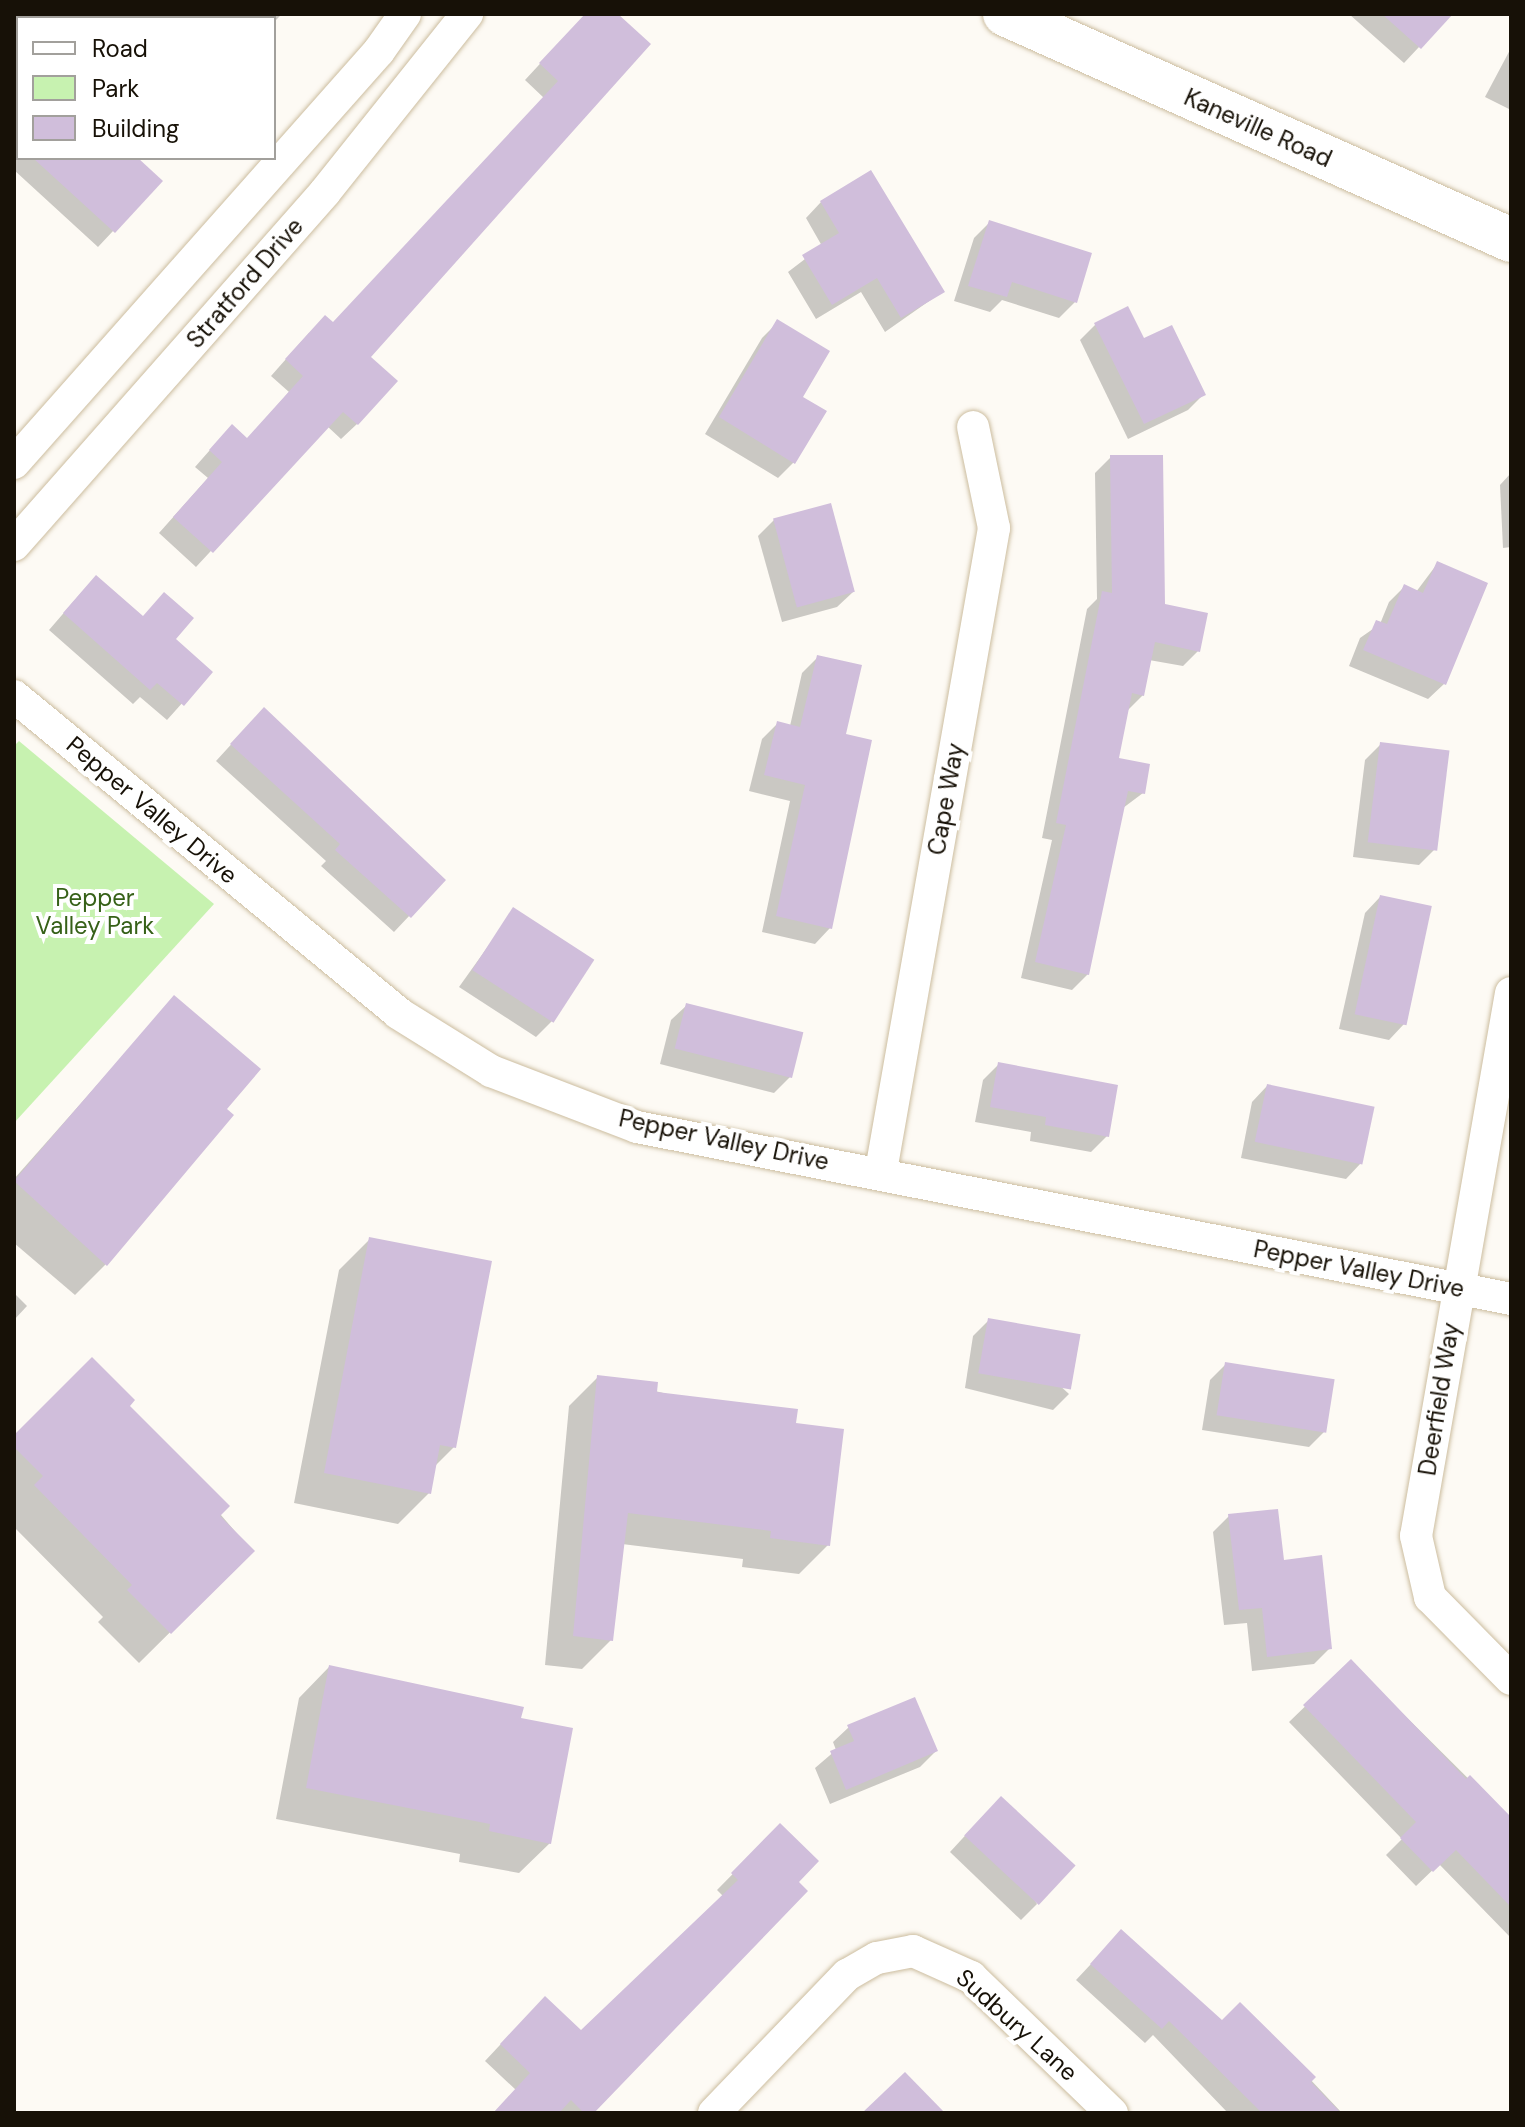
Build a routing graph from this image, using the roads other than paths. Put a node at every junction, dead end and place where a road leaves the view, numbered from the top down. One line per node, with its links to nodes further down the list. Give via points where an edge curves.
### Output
1 (405, 14): 4 (street, via 379,51)
2 (467, 14): 6 (street, Stratford Drive)
3 (1005, 14): 7 (main road, Kaneville Road)
4 (280, 152): 6 (street)
5 (273, 160): 9 (street)
6 (325, 192): 10 (street, Stratford Drive)
7 (1511, 240)
8 (973, 427): 13 (street, Cape Way, via 994,528)
9 (14, 463)
10 (14, 545)
11 (14, 696): 13 (street, Pepper Valley Drive, via 398,1013 491,1071 637,1127)
12 (1511, 993): 14 (street, Deerfield Way)
13 (881, 1171): 14 (street, Pepper Valley Drive)
14 (1457, 1289): 15 (street, Pepper Valley Drive); 16 (street, Deerfield Way, via 1416,1536 1421,1573 1444,1615)
15 (1511, 1299)
16 (1511, 1679)
17 (714, 2113): 18 (street, Sudbury Lane, via 847,1975 877,1958 913,1951 971,1977)
18 (1112, 2113)

